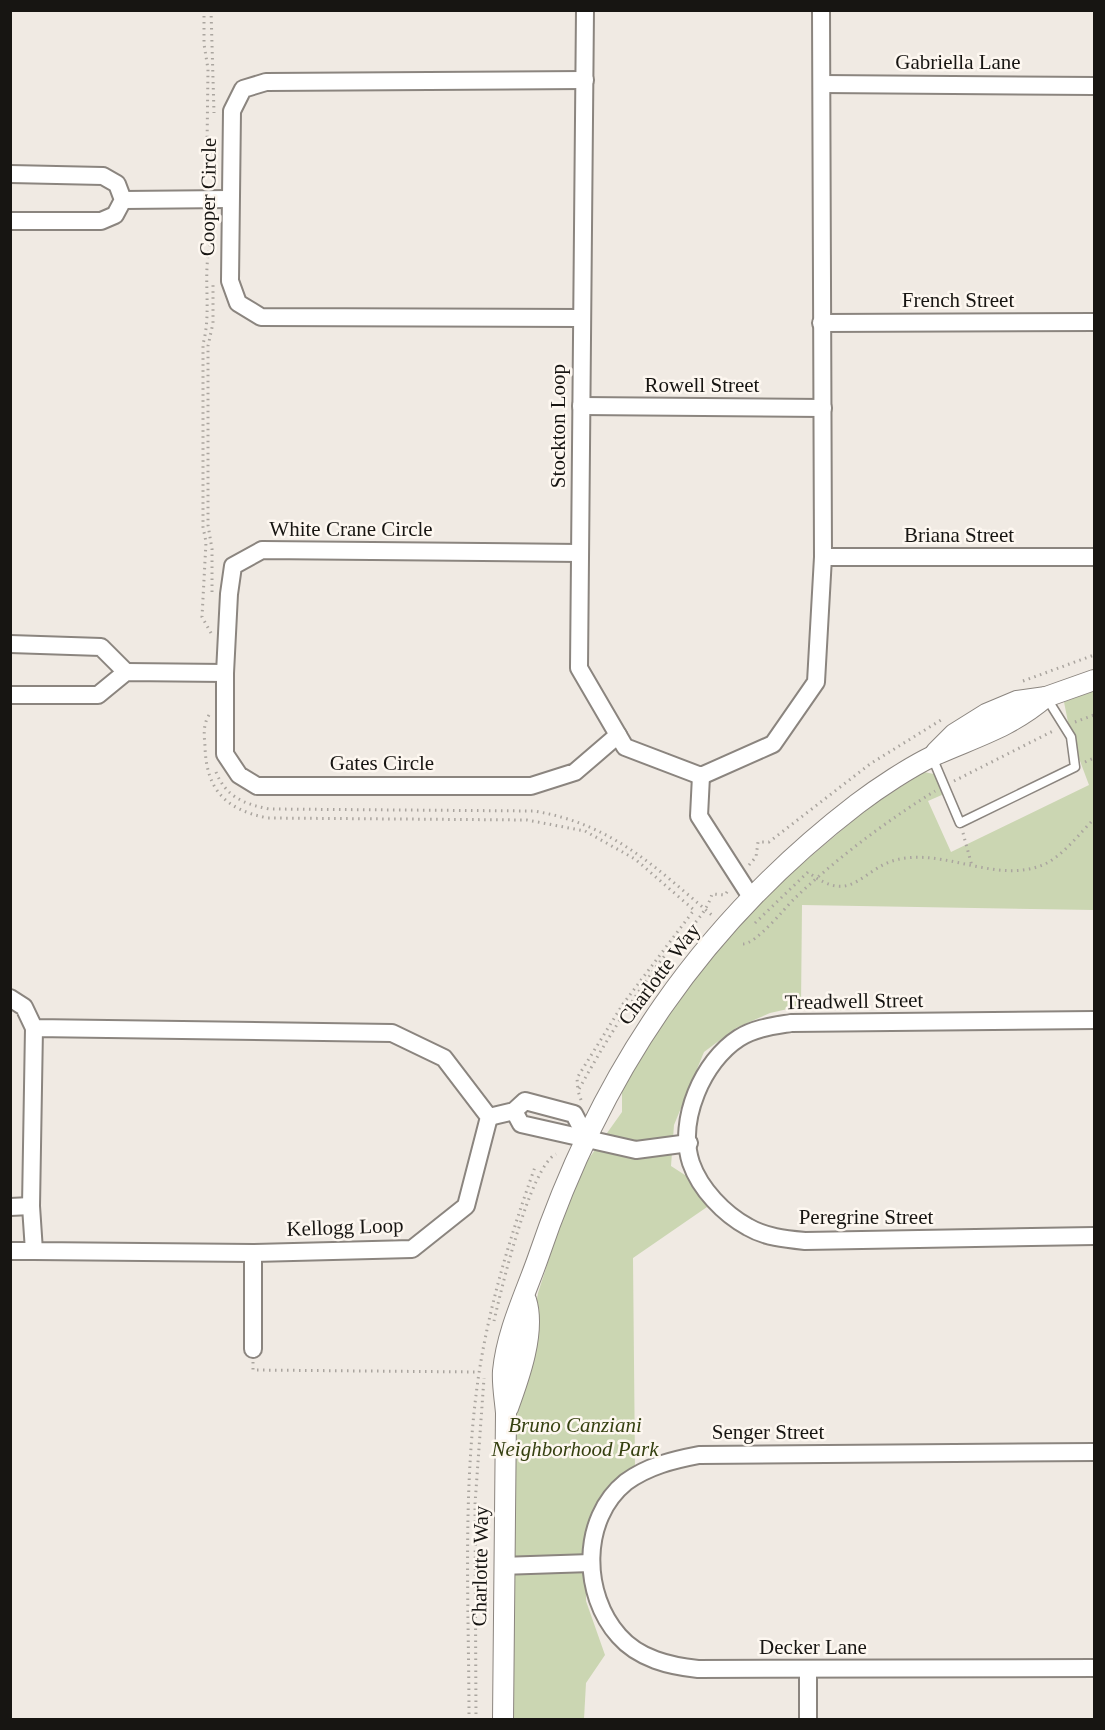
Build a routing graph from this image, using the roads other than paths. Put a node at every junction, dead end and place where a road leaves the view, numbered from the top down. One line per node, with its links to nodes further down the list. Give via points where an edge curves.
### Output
1 (585, 10): 3 (street, Stockton Loop)
2 (821, 10): 4 (street)
3 (585, 80): 8 (street, Cooper Circle, via 266,82 243,89 232,111); 10 (street, Stockton Loop)
4 (822, 84): 5 (street, Gabriella Lane); 12 (street)
5 (1095, 86)
6 (10, 174): 7 (street, via 103,176 117,184)
7 (123, 200): 8 (street); 9 (street, via 115,215 101,221)
8 (222, 200): 10 (street, Cooper Circle, via 230,281 238,303 261,317)
9 (10, 221)
10 (581, 318): 13 (street, Stockton Loop)
11 (1095, 322): 12 (street, French Street)
12 (821, 323): 14 (street)
13 (581, 406): 14 (street, Rowell Street); 15 (street, Stockton Loop)
14 (823, 408): 16 (street)
15 (580, 553): 20 (street, White Crane Circle, via 262,550 233,566); 24 (street, Stockton Loop, via 579,668)
16 (823, 557): 17 (street, Briana Street); 26 (street, via 816,682 773,744)
17 (1095, 558)
18 (10, 644): 19 (street, via 101,647)
19 (126, 672): 20 (street); 22 (street, via 98,695)
20 (225, 673): 24 (street, Gates Circle, via 225,754 239,776 257,786 531,786 574,772)
21 (1095, 680): 23 (street, Charlotte Way)
22 (10, 695)
23 (1046, 697): 25 (street, Charlotte Way, via 1023,717); 25 (lane, via 1071,736 1075,767 960,823)
24 (618, 735): 26 (street, Stockton Loop, via 625,747)
25 (932, 756): 27 (street, Charlotte Way, via 860,802 792,857)
26 (701, 776): 27 (street, via 699,816)
27 (751, 897): 33 (street, Charlotte Way, via 735,931 682,978 624,1063)
28 (10, 998): 30 (street, via 24,1006)
29 (1095, 1020): 34 (street, Treadwell Street, via 791,1023 761,1028 739,1038 719,1054 705,1073 690,1110)
30 (34, 1028): 32 (street, via 392,1033 444,1058); 35 (street)
31 (514, 1111): 32 (street); 33 (street, via 521,1124); 33 (street, via 525,1101 574,1114)
32 (489, 1117): 40 (street, Kellogg Loop, via 466,1206 412,1249)
33 (586, 1137): 34 (street, via 636,1150); 41 (street, Charlotte Way)
34 (689, 1143): 37 (street, Peregrine Street, via 691,1162 701,1182 724,1211 749,1228 774,1237 805,1241)
35 (31, 1206): 36 (street); 39 (street)
36 (10, 1207)
37 (1095, 1236)
38 (10, 1251): 39 (street, Kellogg Loop)
39 (34, 1251): 40 (street, Kellogg Loop)
40 (253, 1253): 42 (street)
41 (525, 1297): 43 (street, Charlotte Way, via 511,1329 503,1372); 43 (street, Charlotte Way, via 529,1310 523,1368)
42 (253, 1348)
43 (506, 1413): 46 (street, Charlotte Way)
44 (1095, 1452): 45 (street, Senger Street, via 699,1455 668,1461 625,1483 599,1522 591,1546)
45 (591, 1563): 46 (street); 48 (street, Decker Lane, via 595,1592 607,1618 620,1637 645,1655 669,1666 698,1669)
46 (504, 1566): 49 (street, Charlotte Way)
47 (1095, 1668): 48 (street, Decker Lane)
48 (808, 1670): 50 (street)
49 (503, 1719)
50 (808, 1719)

